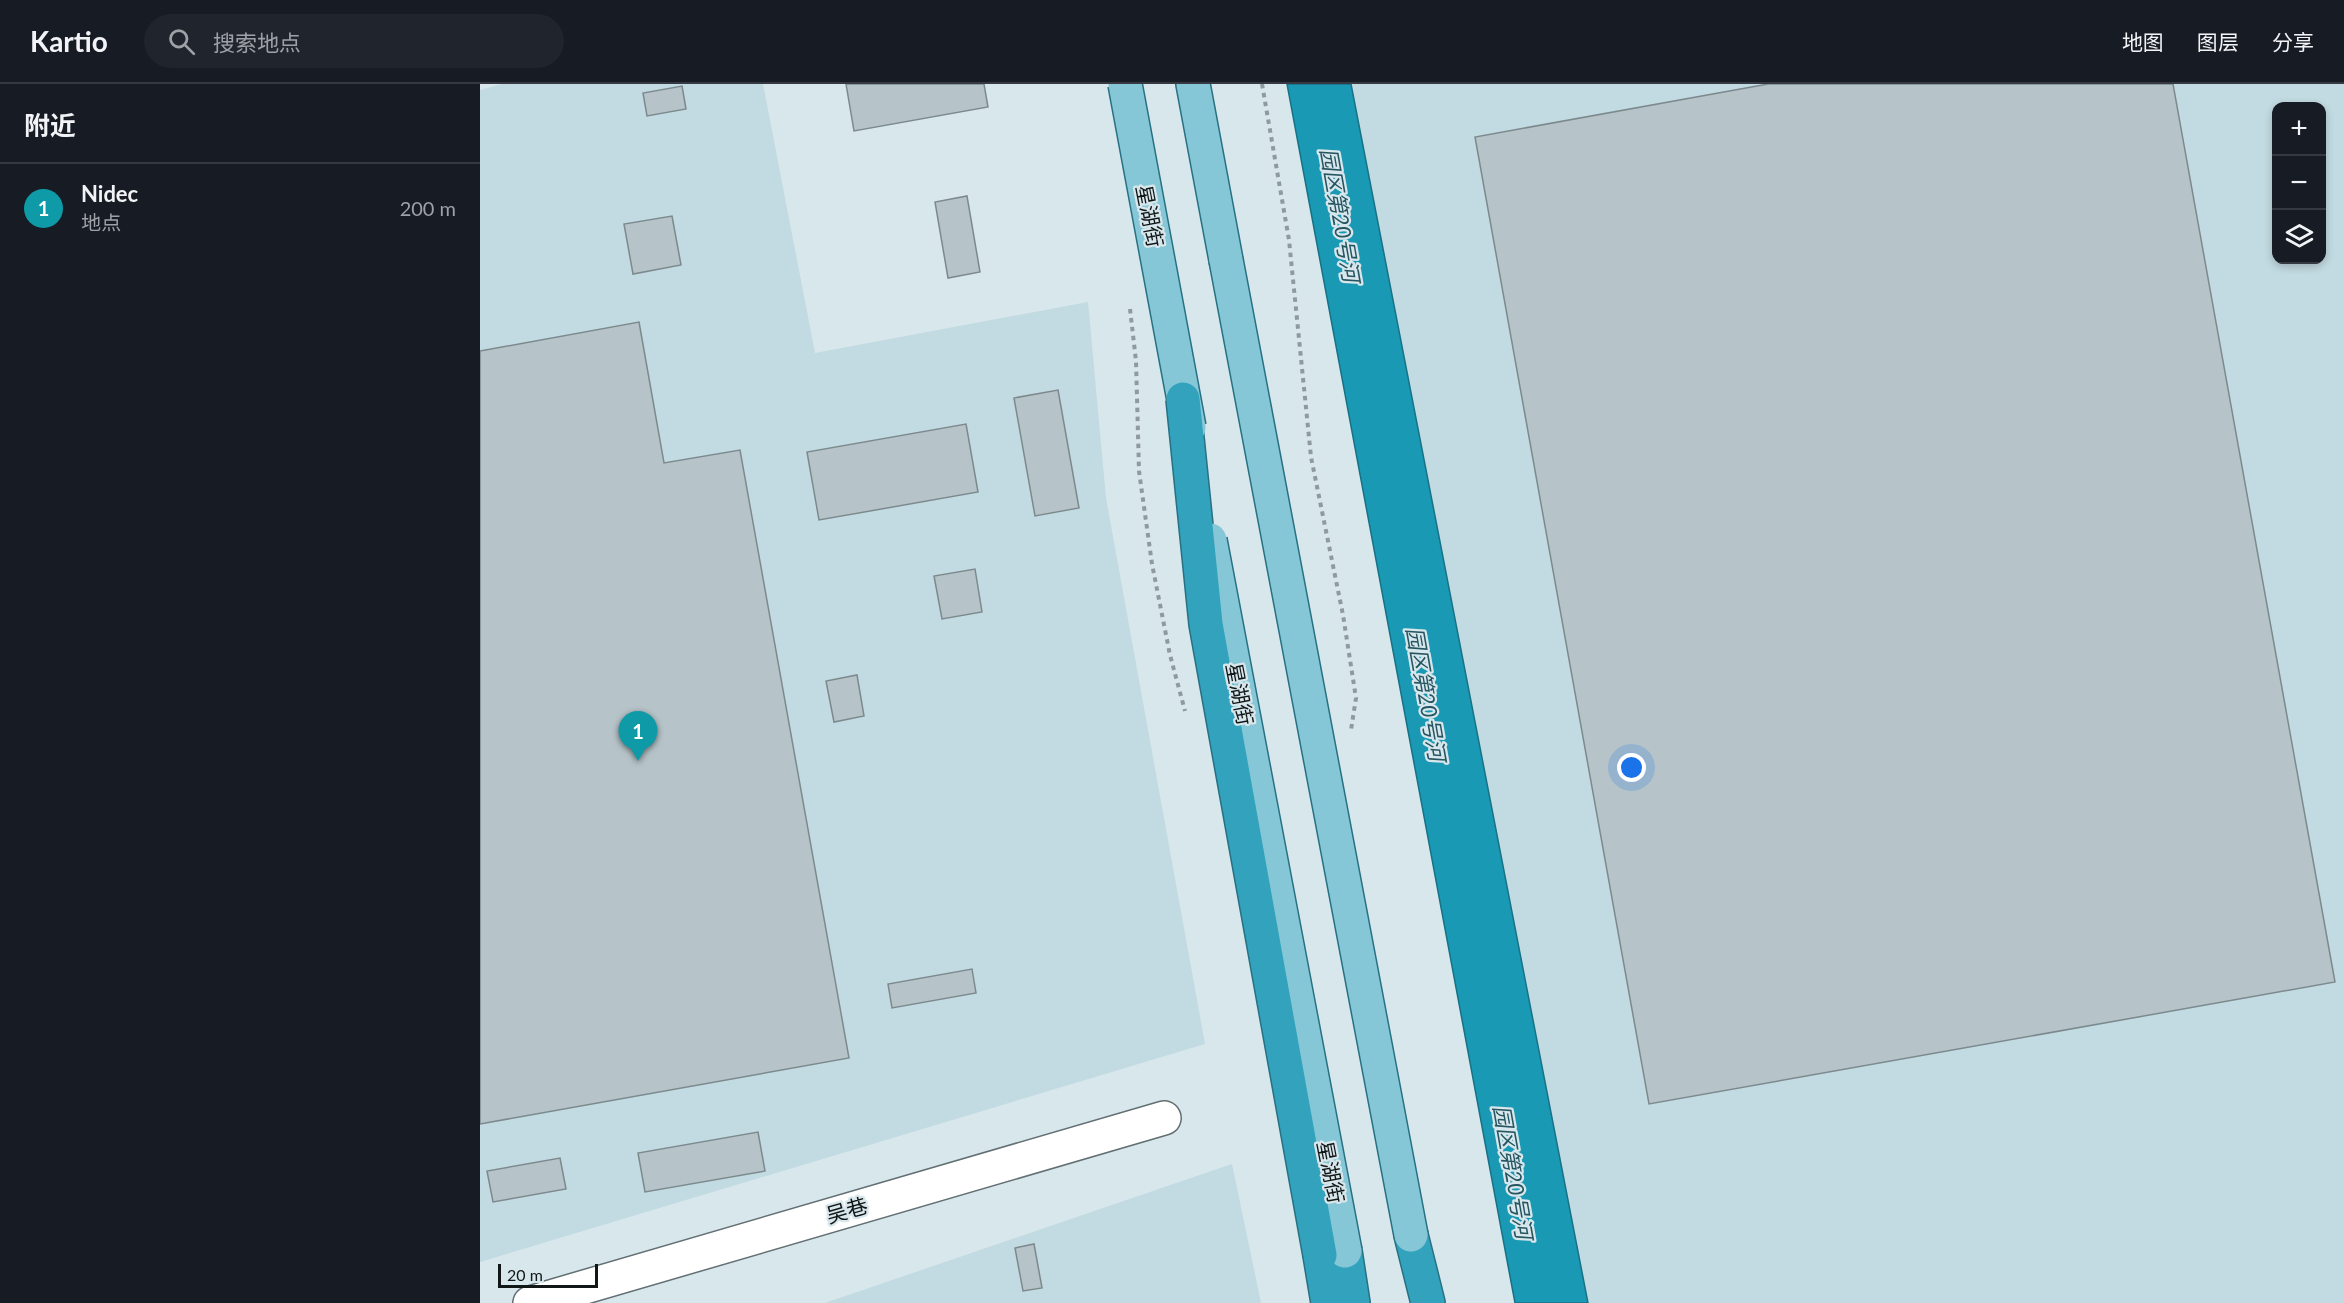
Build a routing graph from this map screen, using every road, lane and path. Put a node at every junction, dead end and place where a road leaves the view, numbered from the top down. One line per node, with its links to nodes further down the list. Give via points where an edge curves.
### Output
1 (1125, 84): 4 (main road, 星湖街, bridge)
2 (1193, 84): 7 (main road, bridge)
3 (1262, 84): 5 (path, via 1289,240 1311,457 1356,698)
4 (1184, 399): 8 (main road, 星湖街, bridge); 10 (highway, bridge, via 1206,624)
5 (1349, 740)
6 (1164, 1118): 9 (street, 吴巷)
7 (1411, 1235): 13 (main road); 14 (highway)
8 (1345, 1251): 11 (highway); 12 (main road, 星湖街)
9 (530, 1303)
10 (1328, 1303)
11 (1353, 1303)
12 (1359, 1303)
13 (1419, 1303)
14 (1428, 1303)

